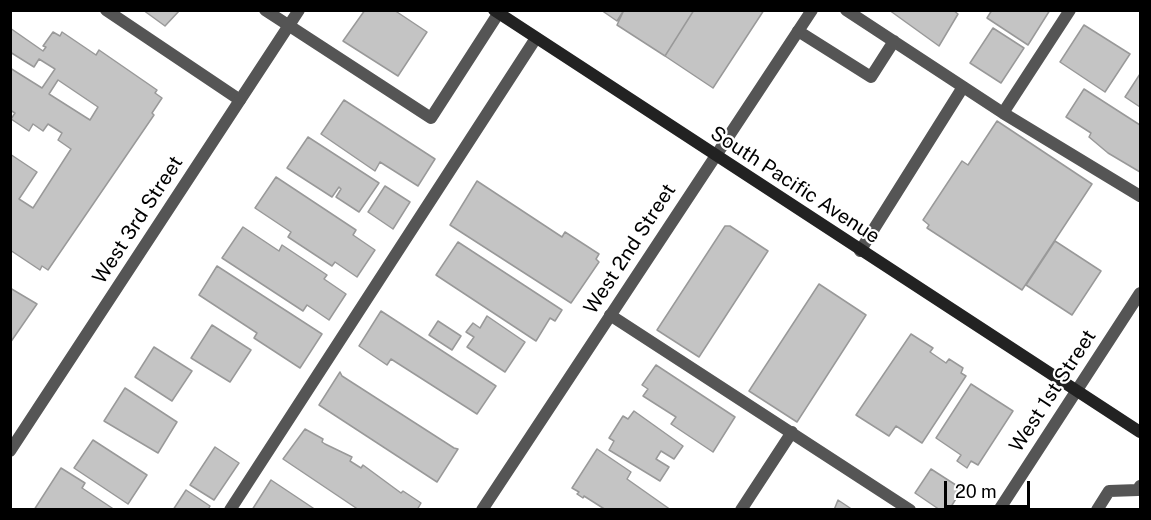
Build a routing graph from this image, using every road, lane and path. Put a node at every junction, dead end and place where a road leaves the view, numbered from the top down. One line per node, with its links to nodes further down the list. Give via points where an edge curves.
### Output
1 (106, 10): 13 (street)
2 (265, 10): 8 (street)
3 (299, 10): 8 (street, West 3rd Street)
4 (812, 10): 9 (street, West 2nd Street)
5 (846, 10): 11 (street)
6 (1070, 10): 14 (street)
7 (496, 12): 8 (street, via 431,118); 10 (main road, South Pacific Avenue)
8 (289, 26): 13 (street, West 3rd Street)
9 (798, 31): 11 (street, via 871,77); 15 (street, West 2nd Street)
10 (536, 38): 15 (main road, South Pacific Avenue); 25 (street)
11 (894, 42): 12 (street)
12 (963, 87): 14 (street); 17 (street)
13 (240, 100): 23 (street, West 3rd Street)
14 (1003, 112): 16 (street)
15 (715, 156): 17 (main road, South Pacific Avenue); 19 (street, West 2nd Street)
16 (1140, 196)
17 (860, 251): 20 (main road, South Pacific Avenue)
18 (1140, 293): 20 (street, West 1st Street)
19 (610, 315): 21 (street); 26 (street, West 2nd Street)
20 (1076, 391): 22 (main road, South Pacific Avenue); 29 (street, West 1st Street)
21 (792, 432): 27 (street); 28 (street)
22 (1140, 432)
23 (10, 451)
24 (1140, 486): 30 (street, via 1138,490 1109,491)
25 (230, 510)
26 (482, 510)
27 (741, 510)
28 (910, 510)
29 (999, 510)
30 (1097, 510)

